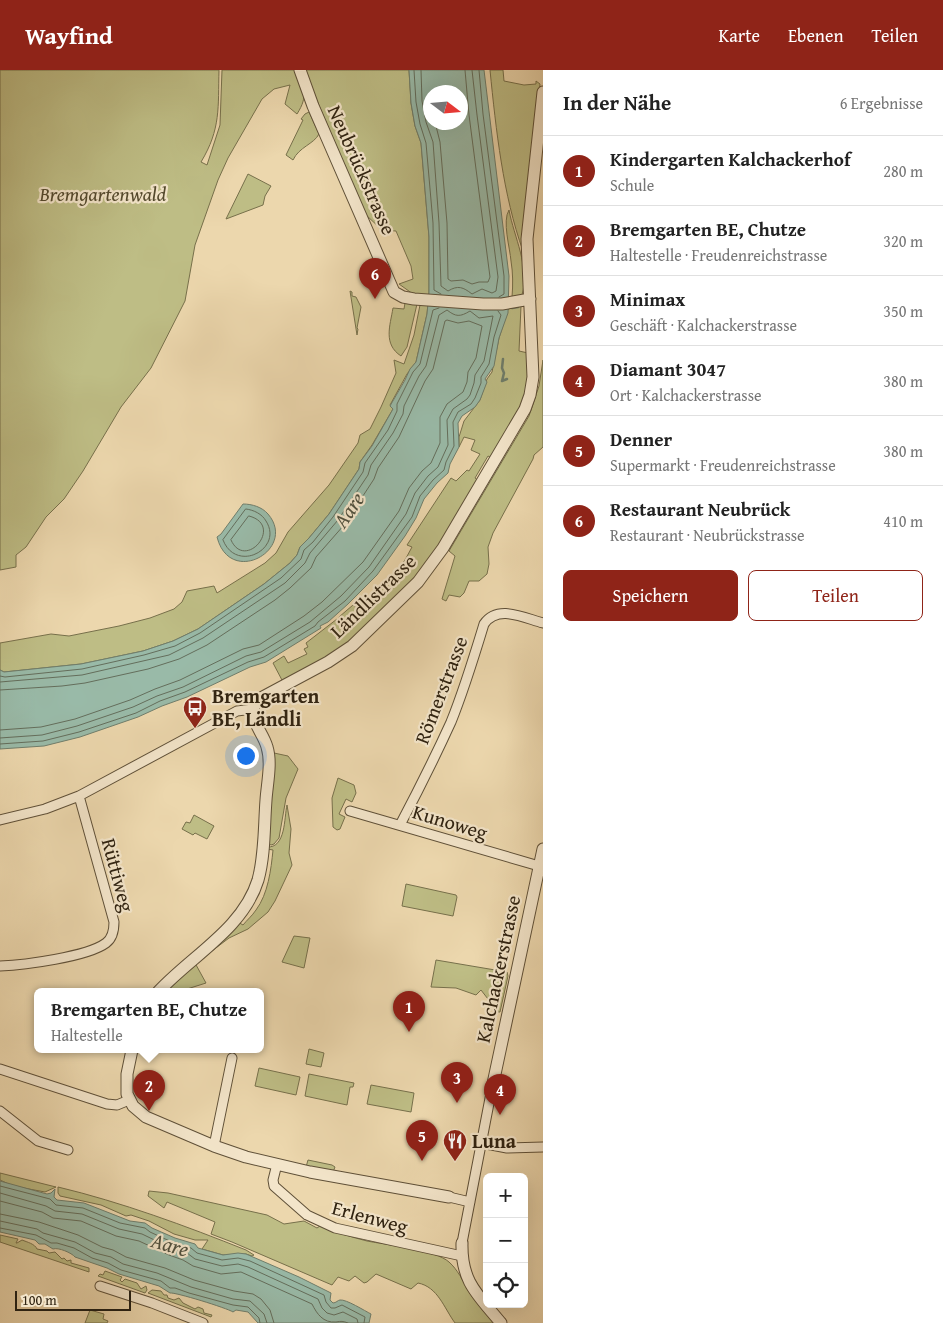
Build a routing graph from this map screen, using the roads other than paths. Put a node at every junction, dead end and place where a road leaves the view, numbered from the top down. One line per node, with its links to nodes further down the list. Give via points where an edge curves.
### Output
1 (300, 70): 3 (street, Neubrückstrasse, via 392,288 398,295 414,299 502,304)
2 (543, 92): 3 (street, Ländlistrasse, via 527,239)
3 (525, 300): 5 (street, Ländlistrasse, via 533,377 526,409 433,564 412,589 352,646 259,699)
4 (543, 623): 9 (street, Römerstrasse, via 502,612 489,616 451,721)
5 (253, 709): 6 (street, Ländlistrasse, via 237,711); 13 (street, via 268,752 258,880 239,916)
6 (79, 796): 8 (street, Ländlistrasse, via 42,810); 12 (street, Rüttiweg, via 114,922 113,934 105,944 68,956)
7 (350, 811): 9 (street, Kunoweg)
8 (0, 820)
9 (400, 825): 11 (street, Kunoweg)
10 (543, 848): 11 (street, Kalchackerstrasse)
11 (539, 866): 17 (street, Kalchackerstrasse)
12 (0, 966)
13 (162, 988)
14 (131, 1053): 18 (street, via 126,1084)
15 (232, 1058): 21 (street)
16 (0, 1069): 18 (street, via 107,1104 117,1105)
17 (491, 1093): 20 (street, Kalchackerstrasse)
18 (129, 1100): 21 (street, via 143,1115)
19 (0, 1111): 23 (street, via 38,1141)
20 (481, 1143): 22 (street, via 507,1148); 26 (street, Kalchackerstrasse)
21 (214, 1146): 24 (street)
22 (543, 1146)
23 (68, 1150)
24 (277, 1164): 25 (street); 28 (street, Erlenweg, via 274,1186 321,1223 346,1232)
25 (448, 1197): 26 (street)
26 (470, 1202): 27 (street, Kalchackerstrasse)
27 (462, 1243): 28 (street, Kalchackerstrasse)
28 (462, 1256): 31 (street, Kalchackerstrasse, via 471,1286)
29 (100, 1286): 30 (street)
30 (203, 1323)
31 (501, 1323)

